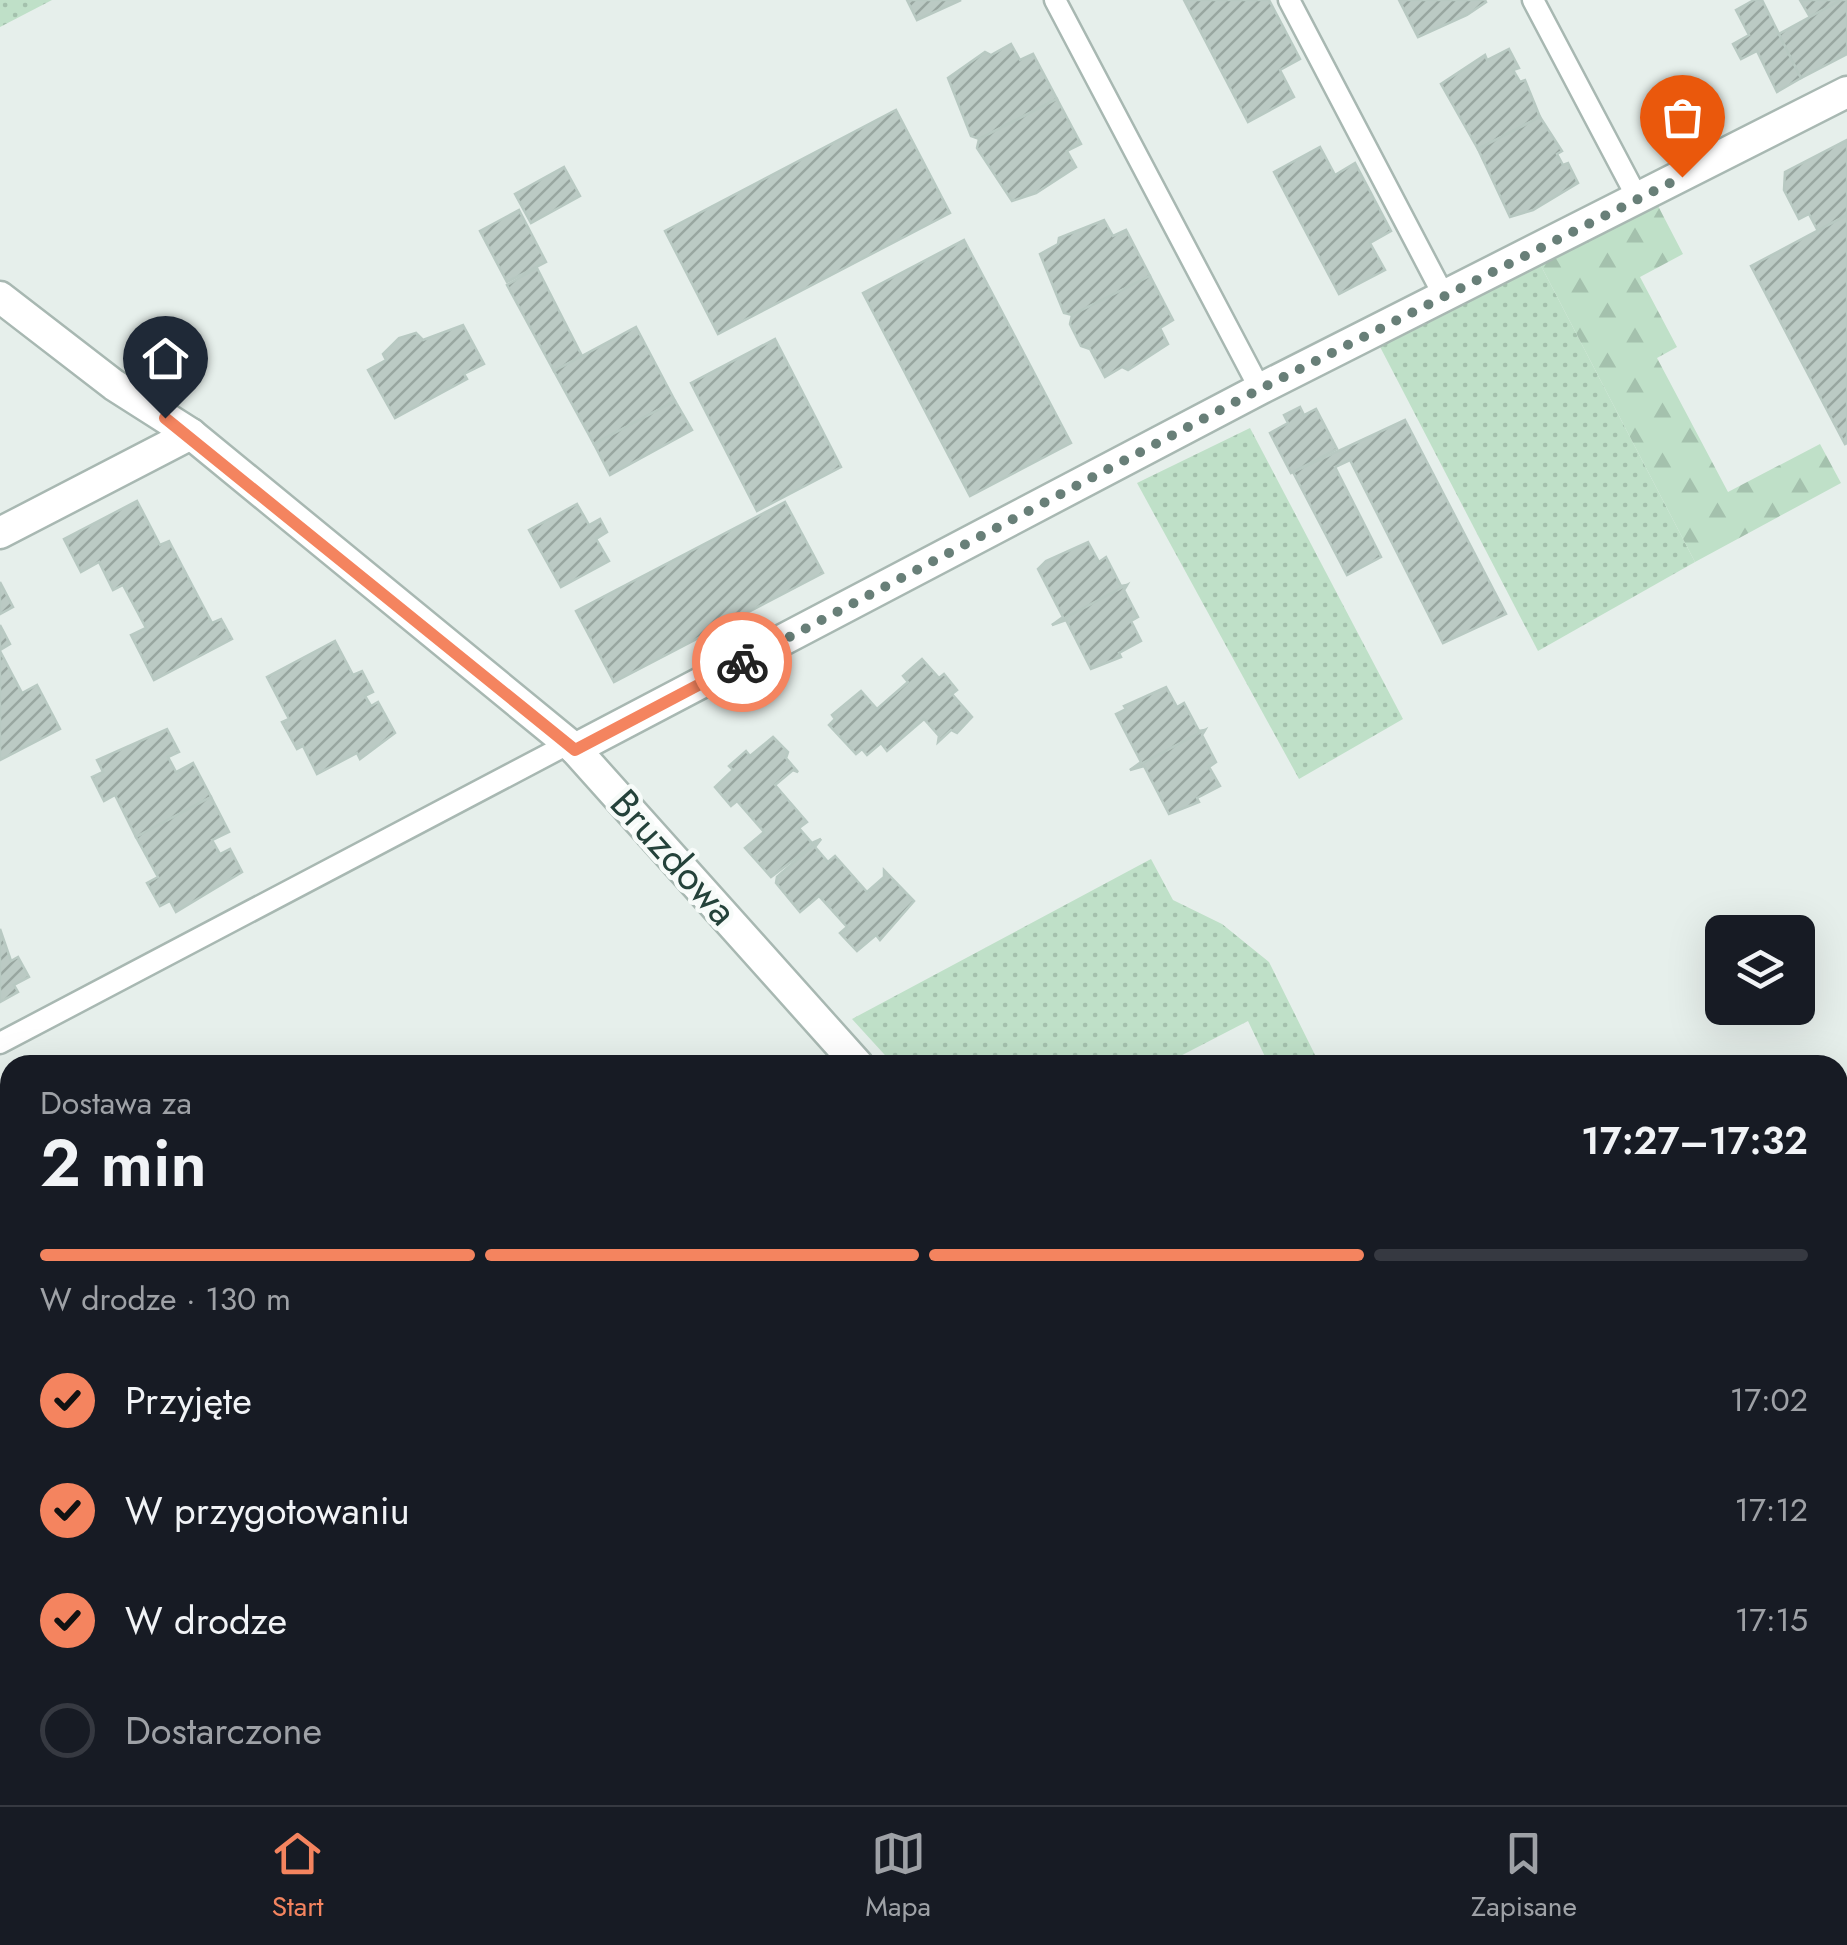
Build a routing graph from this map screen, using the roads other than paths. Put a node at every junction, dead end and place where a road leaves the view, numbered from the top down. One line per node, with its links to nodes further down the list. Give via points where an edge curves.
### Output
1 (1055, 0): 8 (lane)
2 (1290, 0): 7 (lane)
3 (1533, 0): 5 (lane)
4 (1847, 92): 5 (street)
5 (1638, 199): 7 (street)
6 (0, 296): 9 (street, Bruzdowa)
7 (1444, 296): 8 (street)
8 (1260, 389): 11 (street)
9 (191, 434): 10 (street); 11 (street, Bruzdowa)
10 (0, 533)
11 (572, 747): 12 (lane); 13 (street, Bruzdowa)
12 (0, 1042)
13 (849, 1055)

